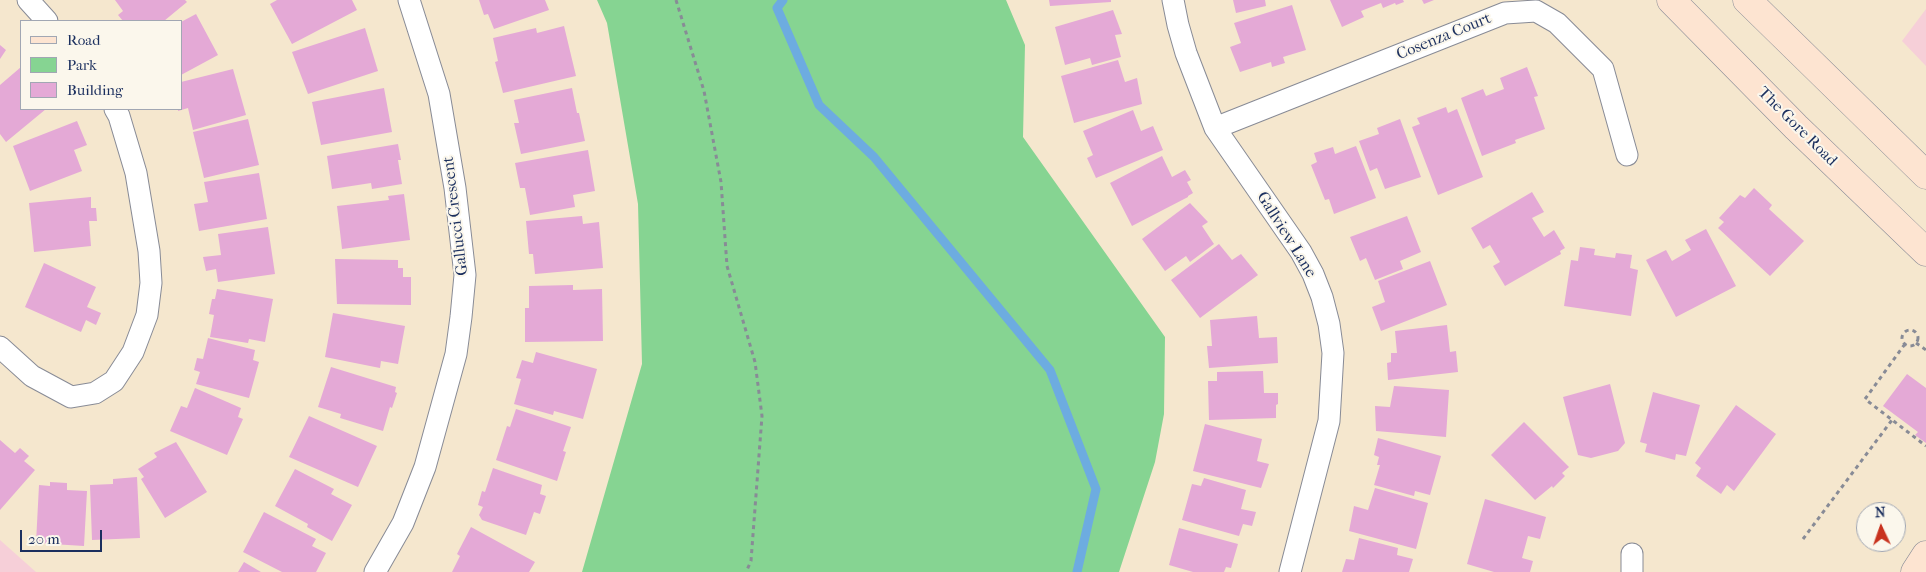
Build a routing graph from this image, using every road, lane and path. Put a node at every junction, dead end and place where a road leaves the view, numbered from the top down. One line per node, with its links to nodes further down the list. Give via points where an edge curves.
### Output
1 (28, 0): 7 (street)
2 (409, 0): 21 (street, Gallucci Crescent, via 439,94 465,275 456,354 425,467 402,523)
3 (676, 0): 22 (path, via 704,92 721,182 727,266 758,380 762,416 751,561)
4 (1173, 0): 9 (street, Gallview Lane, via 1186,53)
5 (1671, 0): 12 (main road, The Gore Road)
6 (1747, 0): 11 (main road)
7 (46, 20)
8 (116, 110): 15 (street, via 136,173 151,275 147,316 133,352 114,381 95,393 71,397 32,376)
9 (1215, 128): 10 (street, Cosenza Court, via 1505,13 1536,11 1557,22 1602,68); 23 (street, Gallview Lane, via 1301,252 1322,297 1329,324 1333,353 1329,421)
10 (1627, 155)
11 (1926, 175)
12 (1926, 252)
13 (1916, 343): 14 (path, via 1911,346); 14 (path, via 1917,334 1908,330 1902,338); 16 (path)
14 (1905, 344): 17 (path, via 1865,399)
15 (0, 347)
16 (1926, 350)
17 (1892, 420): 18 (path); 19 (path)
18 (1926, 446)
19 (1803, 539)
20 (1926, 555): 24 (main road)
21 (375, 572)
22 (746, 572)
23 (1290, 572)
24 (1915, 572)

